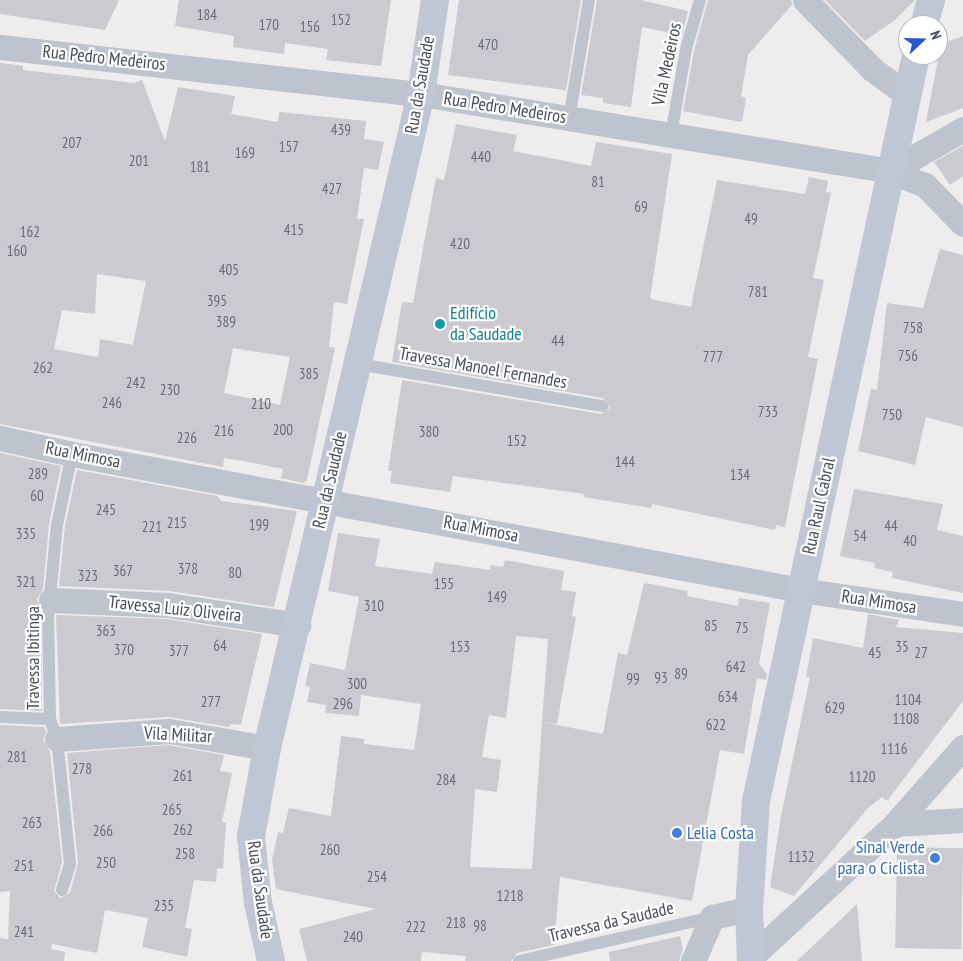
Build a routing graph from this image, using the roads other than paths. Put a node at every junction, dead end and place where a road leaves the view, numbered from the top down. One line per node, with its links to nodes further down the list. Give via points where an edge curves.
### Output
1 (435, 0): 9 (main road, Rua da Saudade)
2 (589, 0): 11 (lane)
3 (700, 0): 13 (lane, Vila Medeiros, via 686,49)
4 (805, 0): 10 (street, via 872,69)
5 (931, 0): 6 (main road)
6 (927, 15)
7 (0, 47): 9 (street, Rua Pedro Medeiros)
8 (913, 65): 10 (main road, Rua Raul Cabral)
9 (421, 94): 11 (street, Rua Pedro Medeiros); 16 (main road, Rua da Saudade)
10 (906, 94): 14 (main road, Rua Raul Cabral)
11 (569, 119): 13 (street, Rua Pedro Medeiros)
12 (963, 129): 14 (street)
13 (671, 135): 14 (street, Rua Pedro Medeiros)
14 (890, 171): 15 (street, Rua Pedro Medeiros, via 926,184); 21 (main road, Rua Raul Cabral)
15 (963, 224)
16 (358, 364): 17 (lane, Travessa Manoel Fernandes); 20 (main road, Rua da Saudade)
17 (602, 406)
18 (0, 438): 19 (street, Rua Mimosa)
19 (72, 454): 20 (street, Rua Mimosa); 22 (lane, Travessa Ibitinga, via 57,525)
20 (325, 499): 21 (street, Rua Mimosa); 24 (main road, Rua da Saudade)
21 (801, 590): 23 (street, Rua Mimosa); 32 (main road, Rua Raul Cabral, via 756,801)
22 (51, 600): 24 (street, Travessa Luiz Oliveira, via 178,606); 26 (lane, Travessa Ibitinga, via 48,618)
23 (963, 614)
24 (298, 625): 28 (main road, Rua da Saudade)
25 (0, 718): 26 (lane)
26 (54, 729): 28 (street, Vila Militar, via 169,731); 31 (lane, Travessa Ibitinga, via 70,863)
27 (963, 747): 30 (street)
28 (267, 748): 35 (main road, Rua da Saudade, via 251,836 258,903)
29 (963, 820): 30 (street)
30 (894, 824): 34 (street)
31 (62, 890)
32 (749, 910): 33 (street); 34 (main road, Rua Raul Cabral)
33 (712, 917): 36 (lane, Travessa da Saudade); 37 (street)
34 (751, 959)
35 (271, 961)
36 (519, 961)
37 (692, 961)

